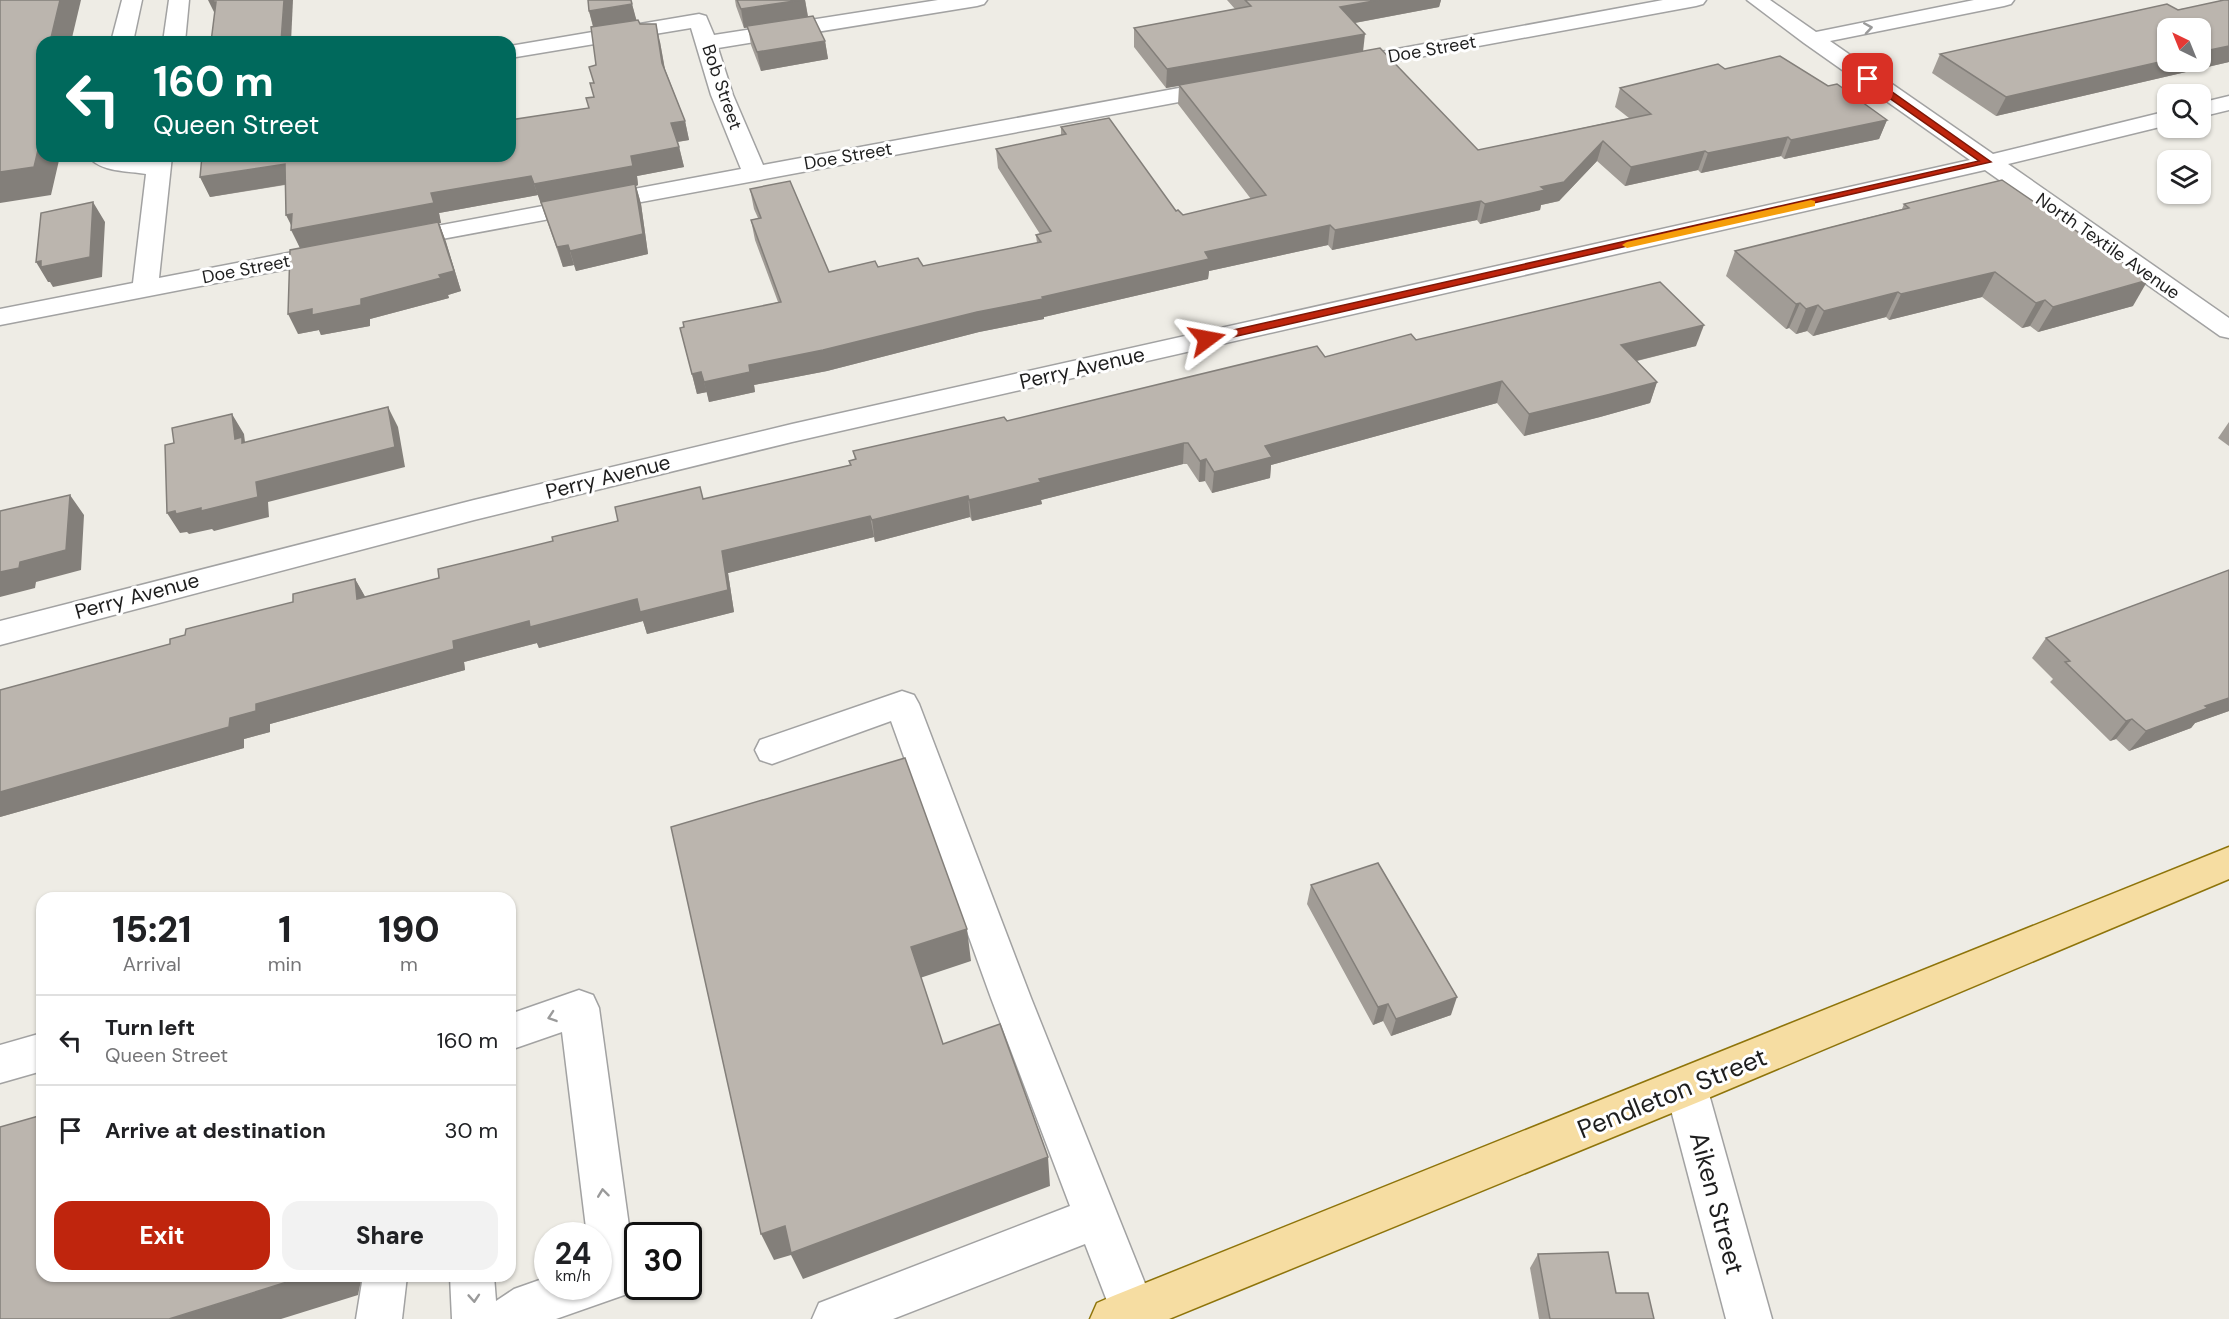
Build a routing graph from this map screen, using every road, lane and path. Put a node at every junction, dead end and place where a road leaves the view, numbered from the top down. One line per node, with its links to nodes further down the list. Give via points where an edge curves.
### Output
1 (132, 0): 8 (street)
2 (179, 0): 9 (street)
3 (977, 0): 11 (street)
4 (1696, 0): 13 (street, Doe Street)
5 (1757, 0): 10 (street, North Textile Avenue)
6 (2004, 0): 10 (street, one-way to 6)
7 (696, 10): 11 (street, Bob Street); 12 (street)
8 (123, 36)
9 (175, 36)
10 (1811, 39): 20 (street, North Textile Avenue)
11 (707, 43): 21 (street, Bob Street, via 722,95)
12 (516, 51)
13 (1327, 68)
14 (1245, 83): 21 (street, Doe Street)
15 (2229, 103): 16 (street)
16 (2211, 107)
17 (2157, 121): 20 (street, Perry Avenue)
18 (113, 162): 19 (street)
19 (160, 162): 24 (street)
20 (1987, 162): 26 (street, North Textile Avenue); 27 (street, Perry Avenue, via 792,433)
21 (754, 173): 22 (street, Doe Street)
22 (375, 245)
23 (352, 249): 24 (street, Doe Street)
24 (145, 288): 25 (street, Doe Street)
25 (0, 317)
26 (2229, 330)
27 (0, 633)
28 (772, 750): 34 (street, via 902,704)
29 (2229, 863): 33 (main road, Pendleton Street)
30 (516, 1030): 35 (street, one-way to 30, via 579,1008)
31 (36, 1054): 32 (street)
32 (0, 1064)
33 (1686, 1087): 41 (main road, Pendleton Street); 46 (street, Aiken Street)
34 (1096, 1218): 41 (street); 45 (street)
35 (607, 1222)
36 (612, 1262): 37 (street, one-way to 36)
37 (612, 1278)
38 (384, 1282): 42 (street)
39 (472, 1282): 43 (street, one-way to 43)
40 (545, 1300): 44 (street)
41 (1123, 1315)
42 (379, 1319)
43 (475, 1319)
44 (510, 1319)
45 (835, 1319)
46 (1749, 1319)

